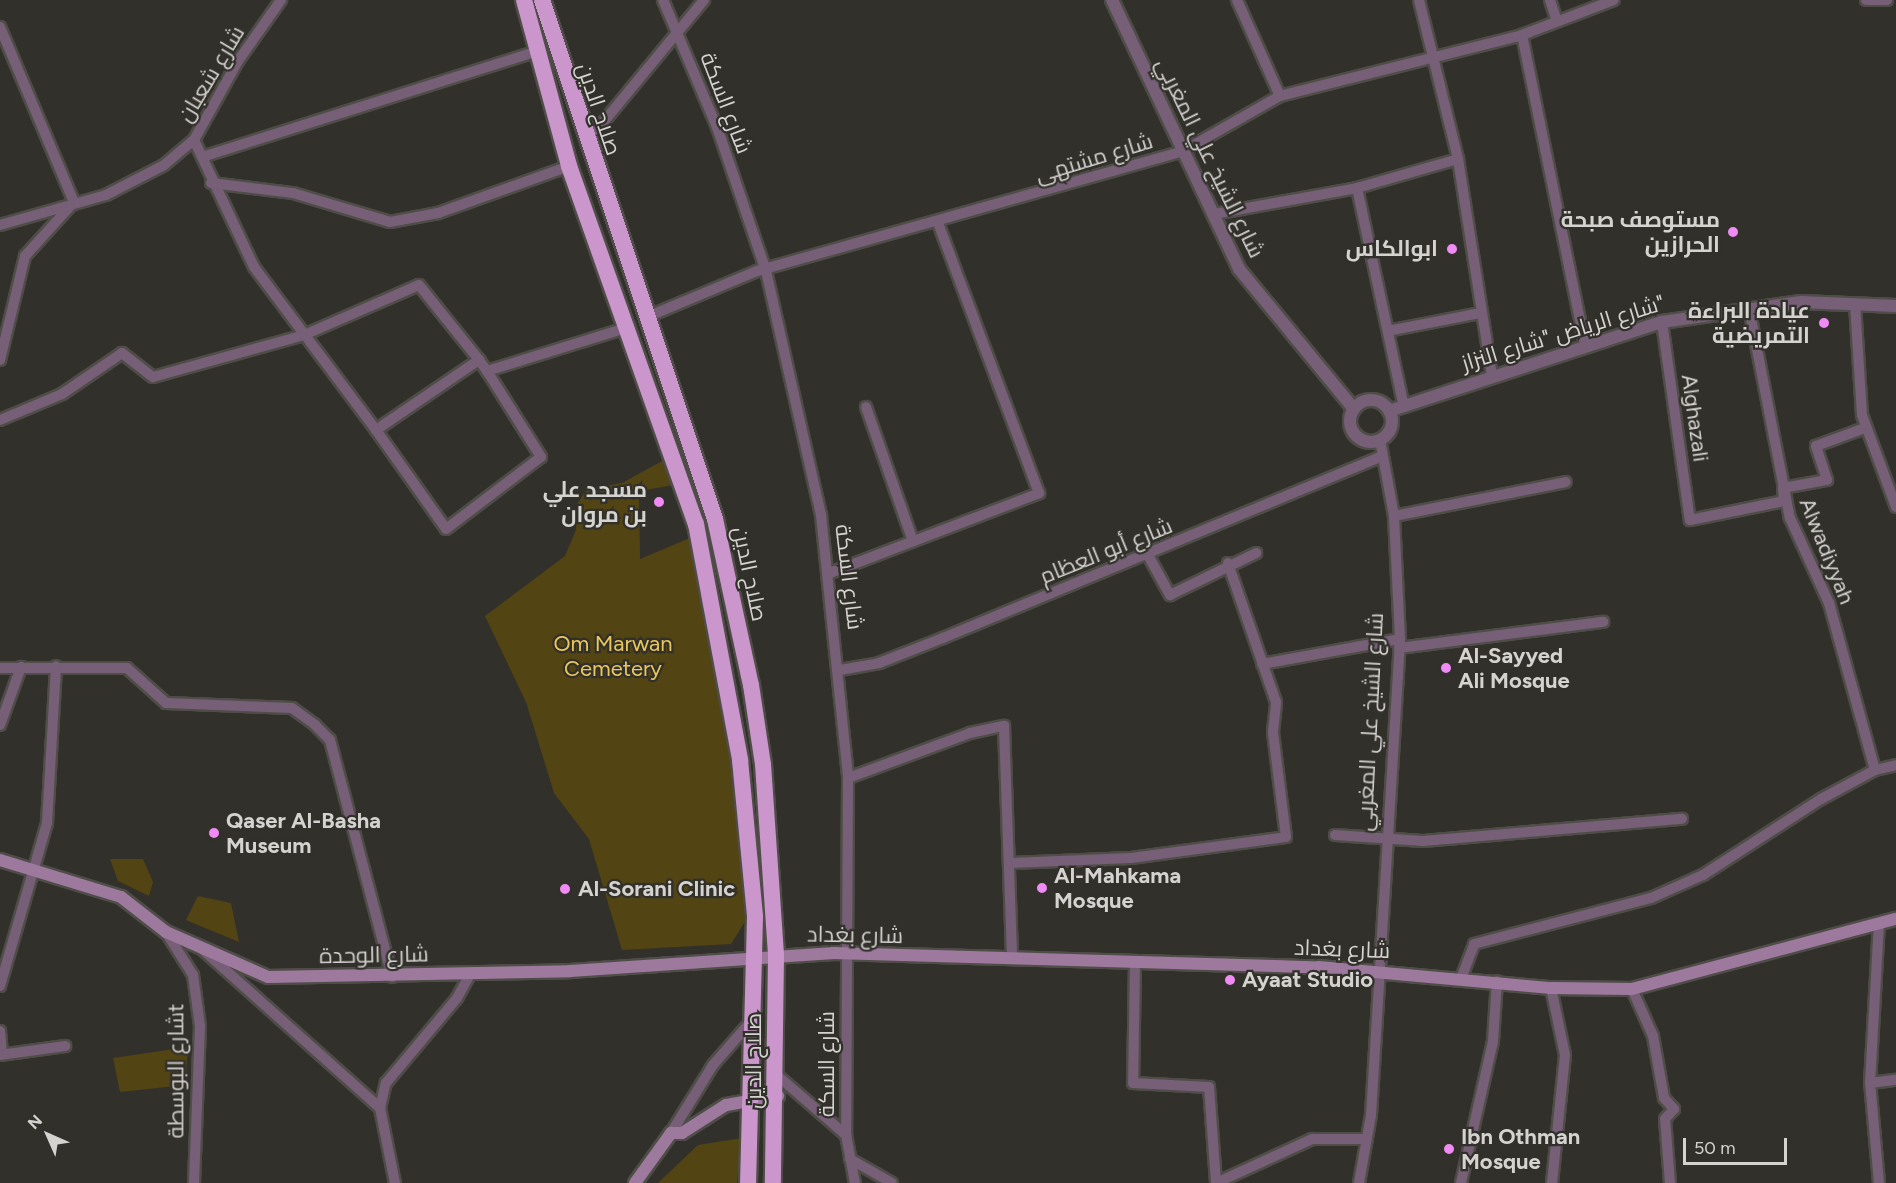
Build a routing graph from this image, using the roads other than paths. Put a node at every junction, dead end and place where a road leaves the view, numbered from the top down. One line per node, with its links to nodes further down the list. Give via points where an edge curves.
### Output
1 (281, 0): 20 (street, شارع شعبان, via 238,61)
2 (524, 0): 17 (highway, صلاح الدين)
3 (542, 0): 21 (highway, صلاح الدين)
4 (663, 0): 16 (street, شارع السكة)
5 (704, 0): 16 (street)
6 (1112, 0): 22 (street, شارع الشيخ علي المغربي)
7 (1237, 0): 19 (street)
8 (1419, 0): 18 (street)
9 (1550, 0): 13 (street)
10 (1614, 0): 13 (street, شارع مشتهى)
11 (1866, 0): 12 (street)
12 (1887, 0)
13 (1556, 19): 15 (street, شارع مشتهى)
14 (0, 27): 28 (street)
15 (1522, 35): 18 (street, شارع مشتهى); 42 (street)
16 (679, 37): 21 (street); 32 (street, شارع السكة)
17 (539, 51): 23 (street); 25 (highway, صلاح الدين)
18 (1437, 58): 19 (street, شارع مشتهى); 24 (street)
19 (1280, 96): 22 (street, شارع مشتهى)
20 (194, 140): 23 (street); 28 (street, شارع شعبان, via 164,165 106,195)
21 (587, 142): 37 (highway, صلاح الدين)
22 (1183, 151): 29 (street, شارع الشيخ علي المغربي); 30 (street, شارع مشتهى)
23 (202, 157): 26 (street)
24 (1458, 159): 27 (street); 36 (street)
25 (569, 166): 26 (street, via 438,213 390,222 293,194); 39 (highway, صلاح الدين)
26 (212, 183): 41 (street, via 254,267)
27 (1357, 188): 29 (street); 40 (street)
28 (74, 202): 31 (street, شارع شعبان); 43 (street, via 25,256)
29 (1214, 214): 49 (street, شارع الشيخ علي المغربي, via 1239,269)
30 (938, 223): 32 (street, شارع مشتهى); 60 (street, via 1039,493)
31 (0, 225)
32 (766, 271): 37 (street, شارع مشتهى); 64 (street, شارع السكة)
33 (1855, 304): 34 (street, شارع الرياض "شارع النزاز"); 35 (street, شارع الرياض "شارع النزاز"); 52 (street)
34 (1896, 306)
35 (1749, 308): 38 (street, شارع الرياض "شارع النزاز"); 57 (street, Alwadiyyah)
36 (1481, 313): 40 (street); 46 (street)
37 (647, 317): 87 (highway, صلاح الدين, via 715,519 751,685 763,764)
38 (1662, 322): 42 (street, شارع الرياض "شارع النزاز"); 57 (street, Alghazali, via 1690,520 1784,501)
39 (629, 327): 45 (street); 89 (highway, صلاح الدين, via 696,524 740,760)
40 (1388, 331): 48 (street)
41 (304, 335): 44 (street, via 419,285); 51 (street, via 153,377 122,353 62,394); 53 (street)
42 (1585, 344): 46 (street, شارع الرياض "شارع النزاز")
43 (0, 360)
44 (479, 360): 45 (street); 53 (street)
45 (487, 371): 53 (street, via 541,457 446,529)
46 (1492, 376): 48 (street, شارع الرياض "شارع النزاز")
47 (866, 407): 60 (street)
48 (1404, 407): 50 (street, شارع الرياض "شارع النزاز")
49 (1354, 410): 50 (street, via 1372,400); 54 (street, via 1355,435 1366,442)
50 (1389, 411): 54 (street, via 1392,424)
51 (0, 420)
52 (1865, 428): 57 (street, via 1816,446 1827,480); 58 (street)
53 (376, 430)
54 (1380, 440): 55 (street, شارع الشيخ علي المغربي)
55 (1382, 456): 59 (street, شارع الشيخ علي المغربي); 62 (street, شارع أبو العظام)
56 (1566, 482): 59 (street)
57 (1783, 489): 74 (street, Alwadiyyah, via 1790,518 1829,603)
58 (1896, 507)
59 (1394, 516): 66 (street, شارع الشيخ علي المغربي)
60 (913, 541): 64 (street)
61 (1256, 554): 63 (street)
62 (1148, 555): 63 (street, via 1170,594); 71 (street, شارع أبو العظام, via 879,663)
63 (1228, 563): 67 (street)
64 (830, 573): 71 (street, شارع السكة)
65 (1603, 622): 66 (street)
66 (1399, 644): 67 (street); 78 (street, شارع الشيخ علي المغربي)
67 (1262, 664): 80 (street, via 1276,702 1273,732 1286,837 1140,857)
68 (56, 666): 69 (street); 81 (street, via 53,775); 94 (street, via 127,668 166,702 292,708 315,725 330,740)
69 (21, 667): 70 (street); 72 (street)
70 (0, 668)
71 (840, 670): 75 (street, شارع السكة)
72 (0, 725)
73 (1896, 765): 74 (street)
74 (1875, 770): 93 (street, via 1703,875 1651,898 1474,944)
75 (848, 778): 80 (street, via 970,733 1004,726); 86 (street, شارع السكة)
76 (1682, 819): 78 (street, via 1507,836)
77 (1335, 835): 78 (street)
78 (1385, 838): 91 (street, شارع الشيخ علي المغربي)
79 (0, 860): 81 (main road, شارع الوحدة)
80 (1011, 864): 88 (street)
81 (35, 871): 84 (main road, شارع الوحدة, via 122,897); 96 (street)
82 (1896, 919): 83 (main road, شارع بغداد)
83 (1880, 923): 98 (main road, شارع بغداد); 105 (street)
84 (166, 932): 85 (main road, شارع الوحدة); 113 (street, شارع البوسطةt, via 193,975 200,1026)
85 (199, 946): 94 (main road, شارع الوحدة, via 268,977); 108 (street)
86 (846, 955): 87 (main road, شارع بغداد); 88 (main road, شارع بغداد); 110 (street, شارع السكة)
87 (776, 957): 89 (main road, شارع الوحدة); 103 (highway, صلاح الدين)
88 (1012, 958): 90 (main road, شارع بغداد)
89 (755, 959): 92 (main road, شارع الوحدة); 99 (highway, صلاح الدين)
90 (1135, 962): 91 (main road, شارع بغداد); 120 (street, via 1133,1083 1209,1087)
91 (1377, 971): 93 (main road, شارع بغداد); 111 (street, شارع الشيخ علي المغربي)
92 (471, 973): 94 (main road, شارع الوحدة); 108 (street, via 447,1012 391,1073)
93 (1462, 976): 95 (main road, شارع بغداد)
94 (392, 977)
95 (1497, 981): 97 (main road, شارع بغداد); 122 (street, via 1493,1041)
96 (0, 986)
97 (1551, 988): 98 (main road, شارع بغداد); 123 (street, via 1565,1055)
98 (1632, 989): 124 (street, via 1653,1036 1664,1098 1674,1109 1665,1119)
99 (753, 1019): 107 (highway, صلاح الدين); 109 (street, via 713,1065)
100 (0, 1031): 102 (street)
101 (65, 1046): 102 (street)
102 (1, 1055)
103 (779, 1077): 106 (highway, صلاح الدين); 110 (street)
104 (1896, 1080): 105 (street)
105 (1870, 1083): 125 (street)
106 (777, 1096): 107 (main road); 117 (highway, صلاح الدين)
107 (750, 1100): 109 (main road, via 726,1105 682,1132); 116 (highway, صلاح الدين)
108 (380, 1108): 114 (street)
109 (671, 1133): 115 (main road)
110 (846, 1135): 112 (street, شارع السكة)
111 (1367, 1139): 120 (street, via 1312,1139); 121 (street, شارع الشيخ علي المغربي)
112 (850, 1159): 118 (street, شارع السكة); 119 (street)
113 (194, 1183)
114 (395, 1183)
115 (635, 1183)
116 (748, 1183)
117 (773, 1183)
118 (855, 1183)
119 (892, 1183)
120 (1216, 1183)
121 (1359, 1183)
122 (1461, 1183)
123 (1552, 1183)
124 (1670, 1183)
125 (1879, 1183)

